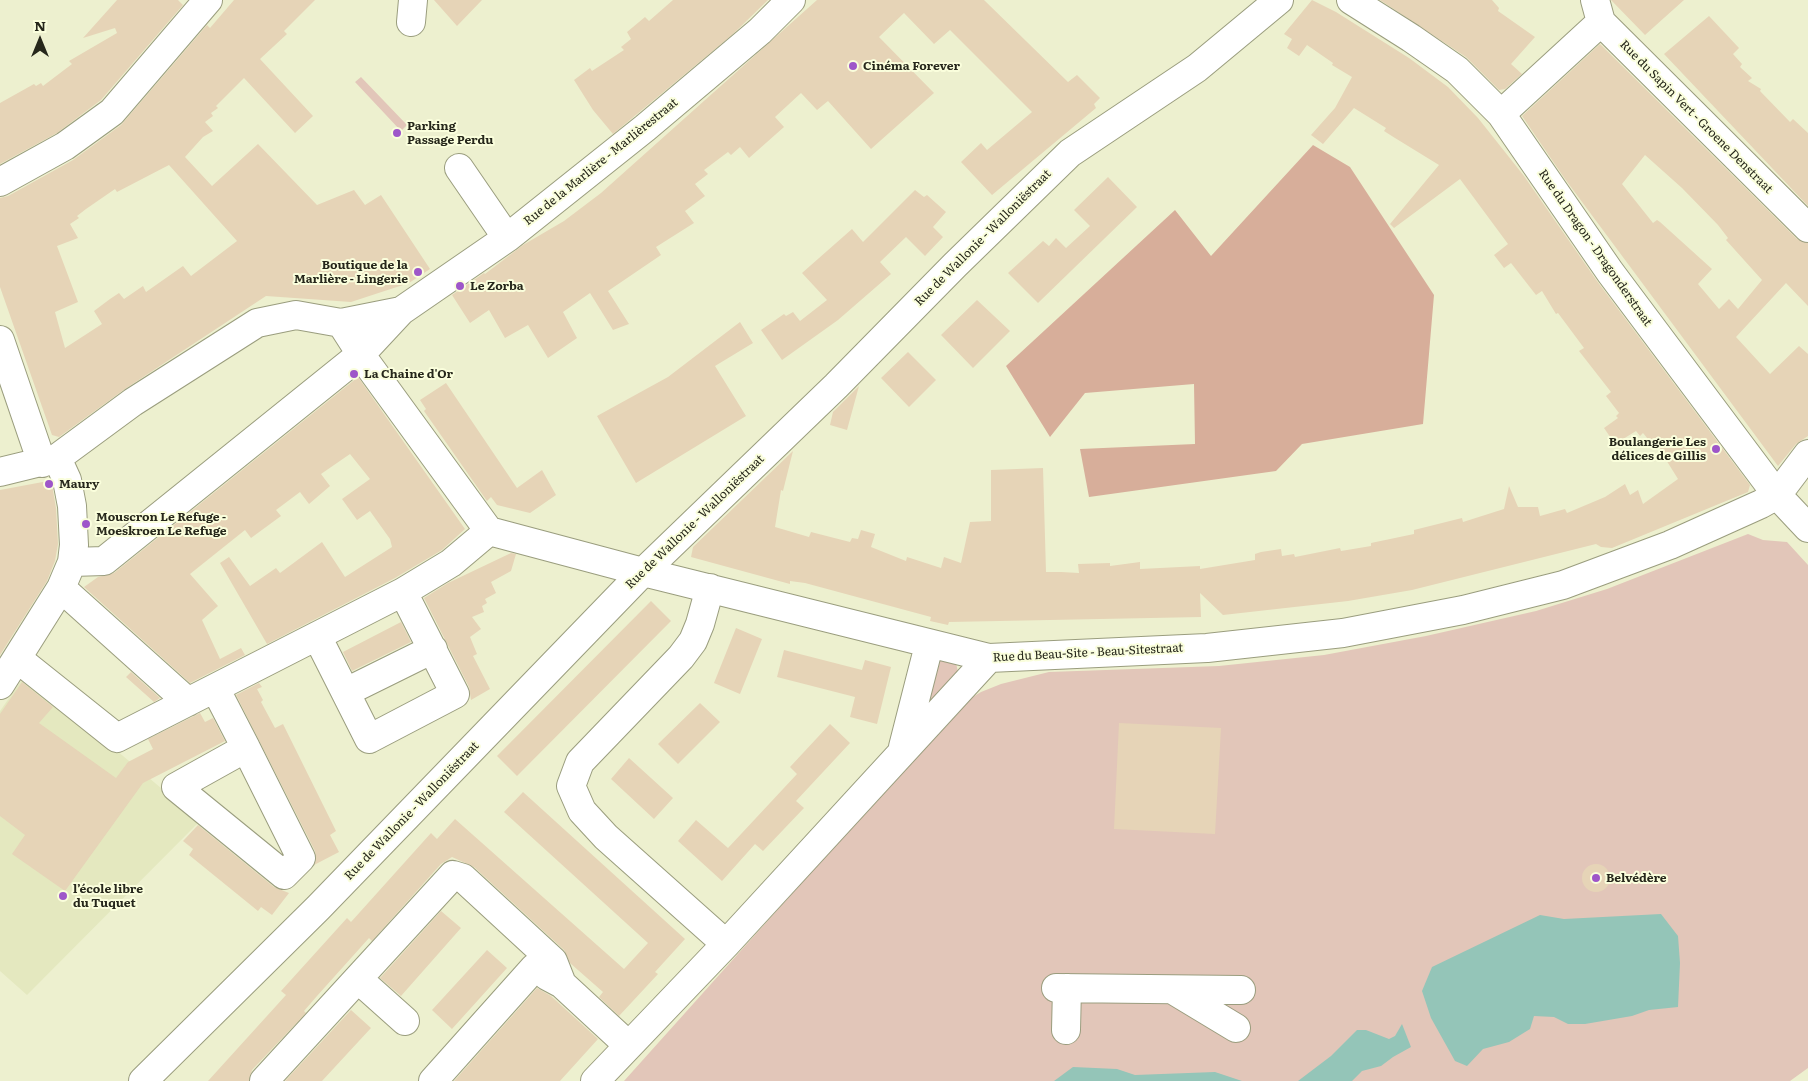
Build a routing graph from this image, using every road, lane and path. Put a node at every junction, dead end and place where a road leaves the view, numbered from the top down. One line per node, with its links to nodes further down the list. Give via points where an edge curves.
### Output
1 (208, 0): 8 (street, via 112,112 66,146)
2 (791, 0): 10 (street, Rue de la Marlière - Marlièrestraat, via 760,31 645,128)
3 (1279, 0): 22 (street, Rue de Wallonie - Walloniëstraat, via 1197,68 1070,153)
4 (1351, 0): 6 (street, Rue du Dragon - Dragonderstraat, via 1456,70)
5 (1598, 11): 6 (street); 9 (street, Rue du Sapin Vert - Groene Denstraat)
6 (1501, 114): 18 (street, Rue du Dragon - Dragonderstraat, via 1610,272)
7 (459, 168): 10 (street)
8 (0, 182)
9 (1808, 228)
10 (508, 238): 11 (street, Rue de la Marlière - Marlièrestraat)
11 (401, 310): 12 (street, Rue de la Marlière - Marlièrestraat); 14 (street, Rue de la Marlière - Marlièrestraat)
12 (342, 323): 14 (street); 16 (street, Rue de la Marlière - Marlièrestraat, via 296,315 257,323 133,402)
13 (0, 340): 16 (street)
14 (360, 355): 20 (street); 21 (street, Rue de la Marlière - Marlièrestraat, via 104,561)
15 (1808, 454): 18 (street)
16 (50, 461): 17 (street); 21 (street, via 67,480 72,506)
17 (0, 472)
18 (1777, 495): 19 (street, Rue du Dragon - Dragonderstraat); 29 (street, Rue du Beau-Site - Beau-Sitestraat, via 1670,545 1563,585 1463,610 1343,633 1207,648)
19 (1808, 528)
20 (489, 531): 22 (street, Rue du Beau-Site - Beau-Sitestraat); 25 (street, via 451,563)
21 (72, 562): 23 (street)
22 (643, 572): 24 (street, Rue du Beau-Site - Beau-Sitestraat); 49 (street, Rue de Wallonie - Walloniëstraat, via 318,908)
23 (61, 588): 30 (street); 34 (street)
24 (710, 588): 27 (street, Rue du Beau-Site - Beau-Sitestraat); 38 (street, via 700,624 681,658 580,762 571,786 582,811 606,837)
25 (403, 592): 26 (street); 28 (street)
26 (317, 636): 32 (street); 33 (street)
27 (929, 645): 29 (street, Rue du Beau-Site - Beau-Sitestraat); 36 (street)
28 (433, 649): 33 (street); 33 (street, via 455,694 369,738)
29 (989, 658): 36 (street)
30 (18, 659): 31 (street); 34 (street, via 117,738)
31 (0, 685)
32 (215, 688): 34 (street); 35 (street)
33 (346, 692)
34 (188, 702)
35 (246, 748): 35 (street, via 176,787 284,875 301,858)
36 (902, 753): 38 (street)
37 (444, 886): 39 (street); 40 (street); 41 (street, via 453,875 463,878 553,961)
38 (726, 944): 47 (street)
39 (534, 968): 41 (street); 50 (street)
40 (358, 979): 44 (street); 48 (street)
41 (562, 984): 47 (street)
42 (1172, 989): 43 (street); 45 (street); 46 (street, via 1062,988)
43 (1241, 990)
44 (405, 1021)
45 (1236, 1028)
46 (1066, 1030)
47 (628, 1045): 51 (street)
48 (266, 1080)
49 (143, 1081)
50 (433, 1081)
51 (595, 1081)

